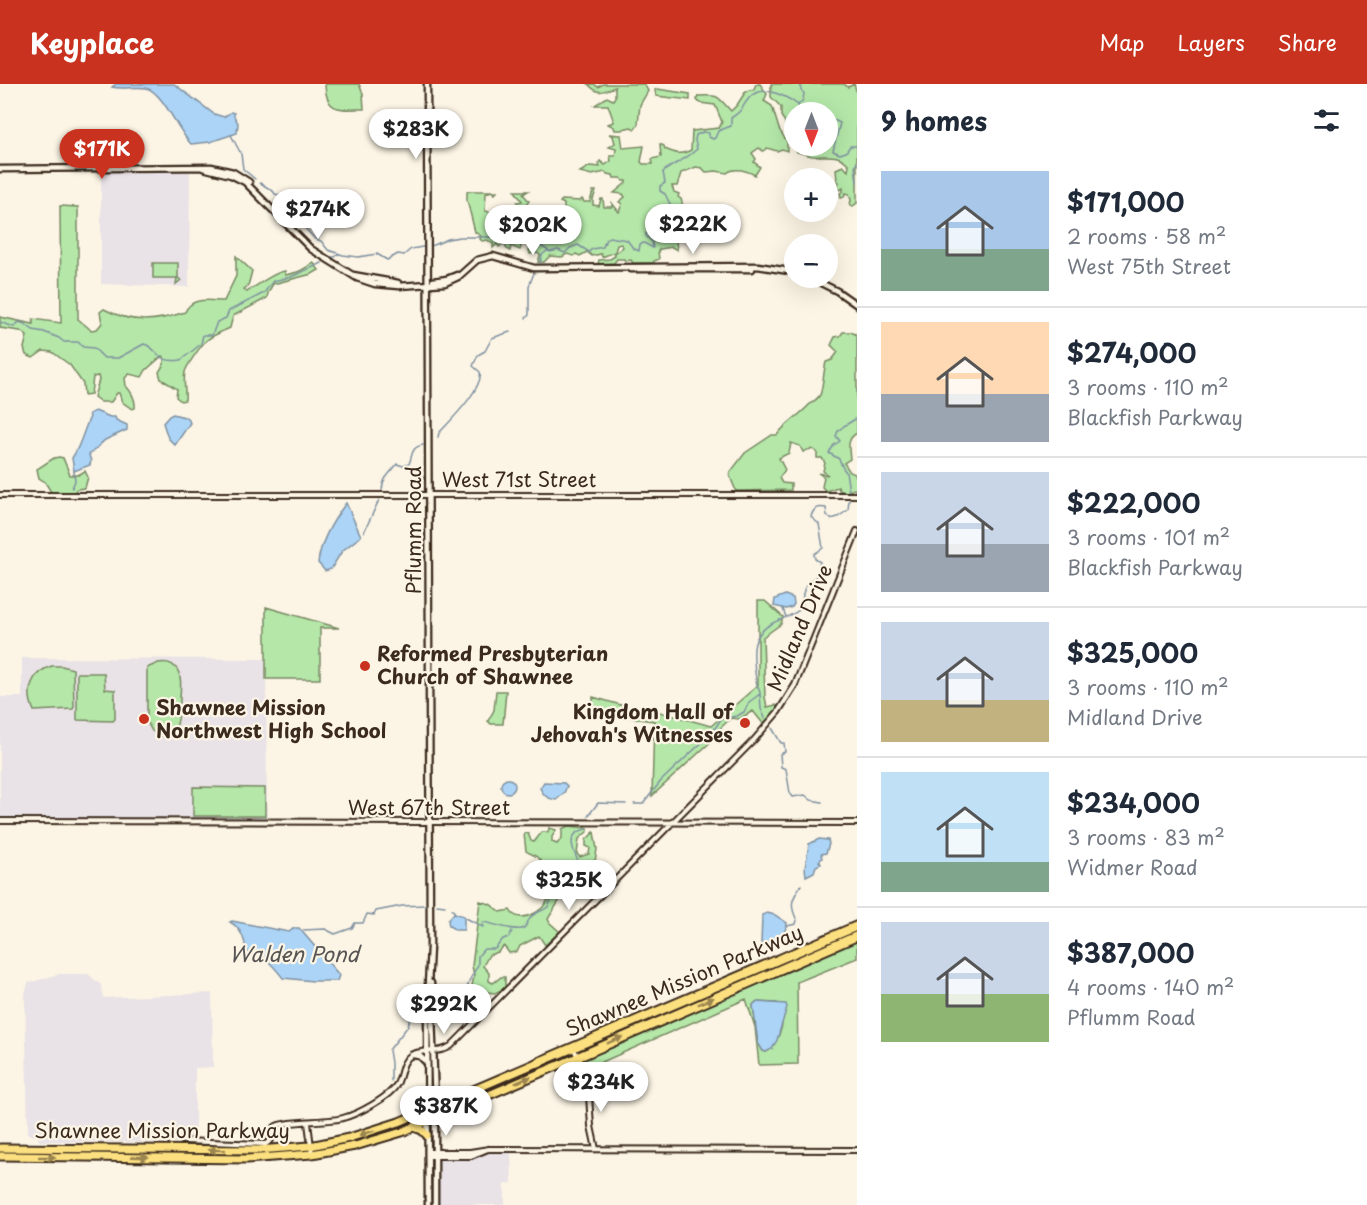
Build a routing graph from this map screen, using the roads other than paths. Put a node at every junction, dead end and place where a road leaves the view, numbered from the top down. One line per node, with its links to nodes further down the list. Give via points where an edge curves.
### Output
1 (427, 84): 4 (main road, Pflumm Road)
2 (0, 169): 4 (main road, via 211,167 232,172 252,187 311,249 350,274 389,282)
3 (784, 270): 4 (main road, via 534,268 493,256 477,260 447,279)
4 (428, 282): 8 (main road, Pflumm Road)
5 (831, 288): 6 (main road)
6 (857, 305)
7 (0, 495): 8 (street, West 71st Street)
8 (429, 495): 9 (street, West 71st Street); 13 (main road, Pflumm Road)
9 (857, 495)
10 (857, 531): 12 (street, Midland Drive, via 805,662 784,704)
11 (0, 821): 13 (street, West 67th Street)
12 (672, 822): 13 (street, West 67th Street); 14 (street, West 67th Street); 18 (street, Midland Drive, via 451,1046)
13 (430, 823): 18 (main road, Pflumm Road)
14 (857, 823)
15 (857, 926): 17 (highway, Shawnee Mission Parkway)
16 (857, 936): 19 (highway, Shawnee Mission Parkway, one-way to 16)
17 (612, 1030): 19 (highway); 21 (highway, Shawnee Mission Parkway)
18 (430, 1052): 20 (street, Midland Drive); 22 (main road, Pflumm Road); 23 (main road, Pflumm Road)
19 (576, 1054): 21 (highway); 27 (highway, Shawnee Mission Parkway, one-way to 19); 35 (street, via 588,1081)
20 (412, 1055): 22 (main road, via 420,1056); 29 (street, via 396,1086 382,1098 347,1117)
21 (537, 1063): 24 (highway, Shawnee Mission Parkway)
22 (427, 1064): 26 (main road, Pflumm Road)
23 (434, 1095): 24 (highway); 25 (main road, Pflumm Road)
24 (448, 1101): 25 (highway, Shawnee Mission Parkway)
25 (435, 1107): 26 (highway, Shawnee Mission Parkway); 27 (main road, Pflumm Road)
26 (427, 1111): 28 (main road, Pflumm Road); 33 (highway, Shawnee Mission Parkway, one-way to 33, via 367,1133)
27 (435, 1118): 28 (highway, Shawnee Mission Parkway); 42 (main road, Pflumm Road)
28 (427, 1122): 30 (highway, Shawnee Mission Parkway); 31 (main road, Pflumm Road)
29 (308, 1123): 32 (street, via 279,1124 266,1144); 33 (street)
30 (414, 1127): 31 (highway); 40 (highway, Shawnee Mission Parkway, via 367,1143)
31 (427, 1135): 41 (main road, Pflumm Road)
32 (183, 1141)
33 (310, 1146): 37 (highway, Shawnee Mission Parkway); 40 (street)
34 (0, 1148): 39 (highway, Shawnee Mission Parkway)
35 (596, 1149): 38 (street); 42 (street, via 489,1149 471,1156)
36 (244, 1150): 37 (highway, Shawnee Mission Parkway); 39 (highway, Shawnee Mission Parkway, one-way to 39, via 124,1149); 45 (highway)
37 (258, 1150): 44 (highway)
38 (857, 1150)
39 (114, 1153): 43 (highway, Shawnee Mission Parkway, one-way to 39, via 101,1157); 45 (highway, Shawnee Mission Parkway, one-way to 45)
40 (312, 1154): 44 (highway, Shawnee Mission Parkway)
41 (428, 1154): 42 (street); 46 (main road, Pflumm Road)
42 (435, 1154): 47 (main road, Pflumm Road)
43 (0, 1156)
44 (248, 1158): 45 (highway, Shawnee Mission Parkway)
45 (233, 1159)
46 (429, 1205)
47 (435, 1205)

